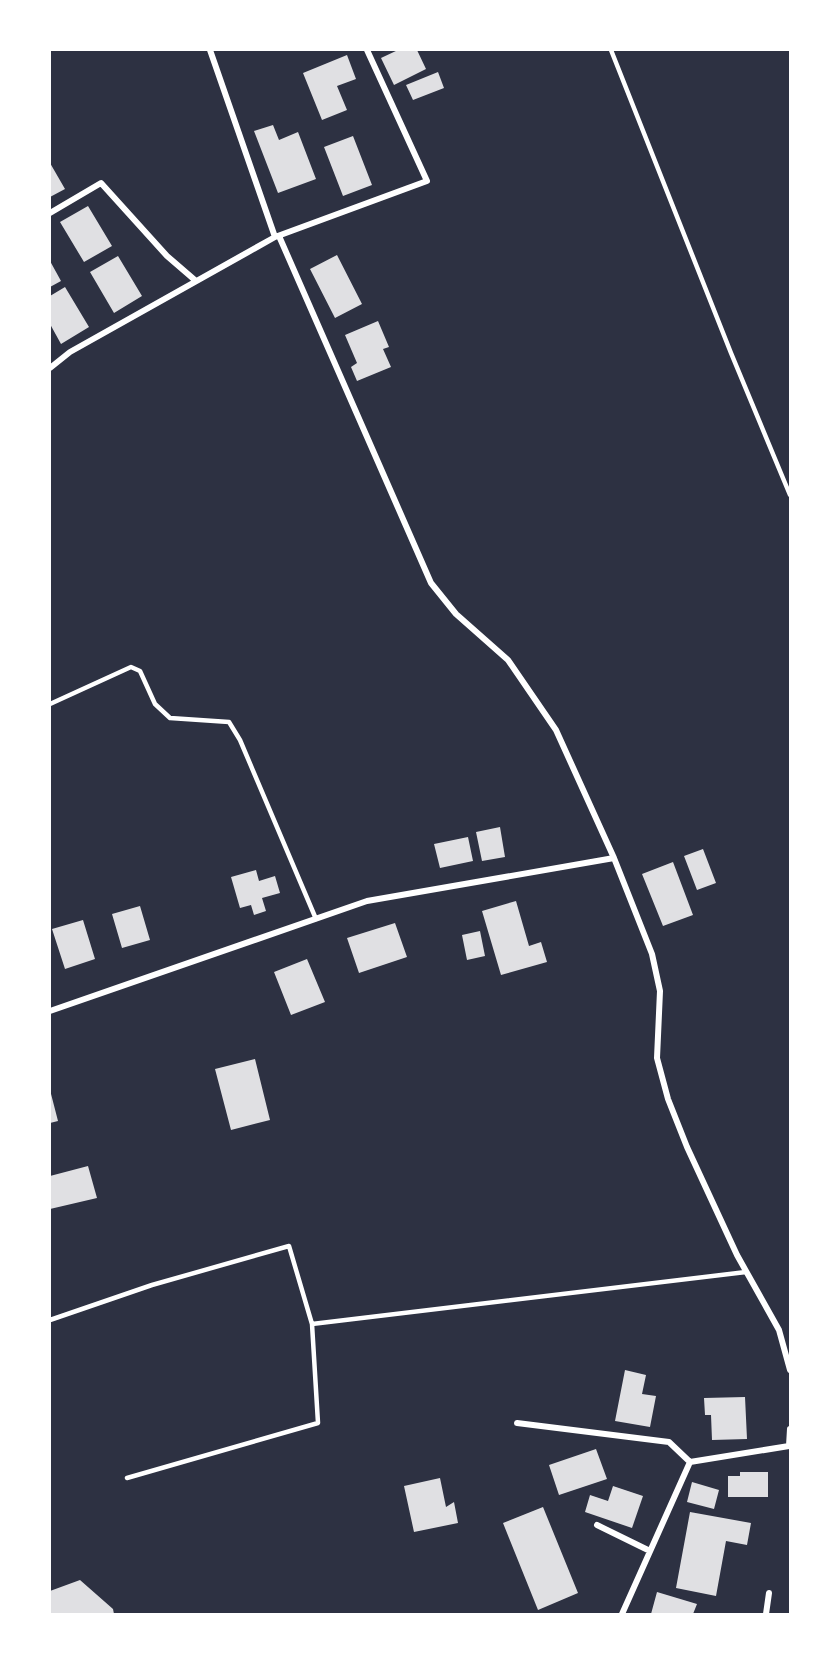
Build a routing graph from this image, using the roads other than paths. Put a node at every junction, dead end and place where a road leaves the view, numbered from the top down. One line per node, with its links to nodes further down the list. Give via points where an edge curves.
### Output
1 (210, 50): 5 (street)
2 (367, 50): 5 (street, via 427,181)
3 (611, 50): 8 (lane)
4 (50, 213): 6 (street, via 101,183 166,256)
5 (277, 237): 6 (street); 10 (street, via 432,584 456,614 508,660 556,730)
6 (196, 281): 7 (street, via 70,352)
7 (50, 368)
8 (790, 495)
9 (50, 704): 11 (lane, via 131,667 140,671 155,704 170,718 229,722)
10 (614, 858): 11 (street, via 367,901); 13 (street, via 652,954 660,991 657,1058 668,1099)
11 (316, 919): 12 (street)
12 (50, 1011)
13 (746, 1272): 15 (lane); 16 (street, via 779,1330)
14 (50, 1320): 15 (lane, via 152,1285 289,1246)
15 (312, 1324): 20 (lane, via 318,1423)
16 (790, 1370)
17 (517, 1423): 19 (street, via 669,1442)
18 (790, 1429): 19 (street, via 789,1446)
19 (690, 1462): 22 (street)
20 (127, 1478)
21 (597, 1525): 22 (street)
22 (650, 1551): 24 (street)
23 (769, 1593): 25 (street)
24 (622, 1614)
25 (766, 1614)

